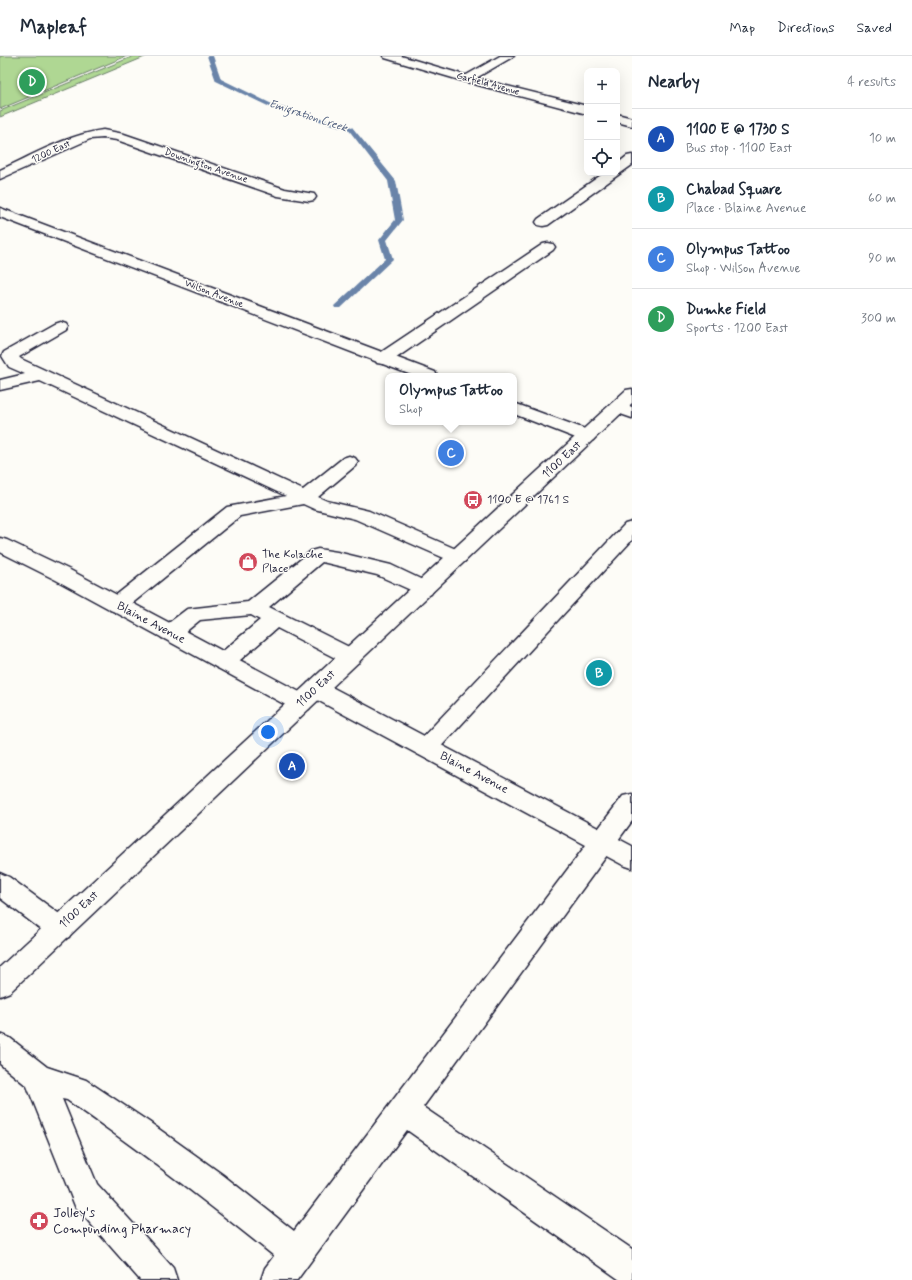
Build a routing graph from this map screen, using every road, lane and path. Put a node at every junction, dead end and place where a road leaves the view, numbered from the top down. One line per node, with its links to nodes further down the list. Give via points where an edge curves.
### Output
1 (389, 56): 3 (street, Garfield Avenue)
2 (508, 56): 3 (street)
3 (467, 79): 4 (street, Garfield Avenue)
4 (584, 109)
5 (620, 119): 6 (street)
6 (632, 122)
7 (103, 134): 10 (street, 1200 East, via 77,140); 12 (street, Downington Avenue, via 137,142 283,194)
8 (632, 159): 9 (street)
9 (620, 168)
10 (0, 175)
11 (609, 176): 14 (street)
12 (309, 197)
13 (0, 212): 17 (street, Wilson Avenue)
14 (543, 222)
15 (548, 246): 17 (street)
16 (60, 327): 19 (street, via 10,356 15,362)
17 (383, 359): 18 (street, Wilson Avenue)
18 (421, 373)
19 (42, 376): 20 (street); 26 (street)
20 (0, 384)
21 (632, 394): 23 (street, 1100 East)
22 (517, 409): 24 (street)
23 (625, 410): 24 (street, 1100 East)
24 (587, 436): 29 (street, 1100 East)
25 (349, 462): 26 (street)
26 (305, 498): 29 (street, via 362,516); 31 (street, via 234,511)
27 (632, 528): 38 (street)
28 (0, 544): 31 (street, Blaine Avenue)
29 (458, 557): 30 (street, 1100 East)
30 (424, 589): 32 (street, via 384,570 318,555); 35 (street, 1100 East)
31 (117, 605): 34 (street, Blaine Avenue)
32 (254, 608): 33 (street); 34 (street, via 194,614)
33 (274, 619): 35 (street); 36 (street)
34 (170, 634): 36 (street, Blaine Avenue)
35 (351, 657): 37 (street, 1100 East)
36 (224, 662): 37 (street, Blaine Avenue)
37 (309, 696): 38 (street, Blaine Avenue); 43 (street, 1100 East)
38 (426, 748): 40 (street, Blaine Avenue)
39 (632, 803): 40 (street)
40 (602, 842): 41 (street, Blaine Avenue); 47 (street)
41 (632, 858)
42 (0, 884): 43 (street)
43 (60, 929): 44 (street, 1100 East)
44 (0, 984)
45 (0, 1047): 46 (street)
46 (38, 1077): 48 (street, via 76,1090 212,1186); 50 (street, via 86,1195)
47 (404, 1111): 48 (street); 49 (street)
48 (297, 1254): 51 (street)
49 (632, 1268)
50 (161, 1280)
51 (277, 1280)

